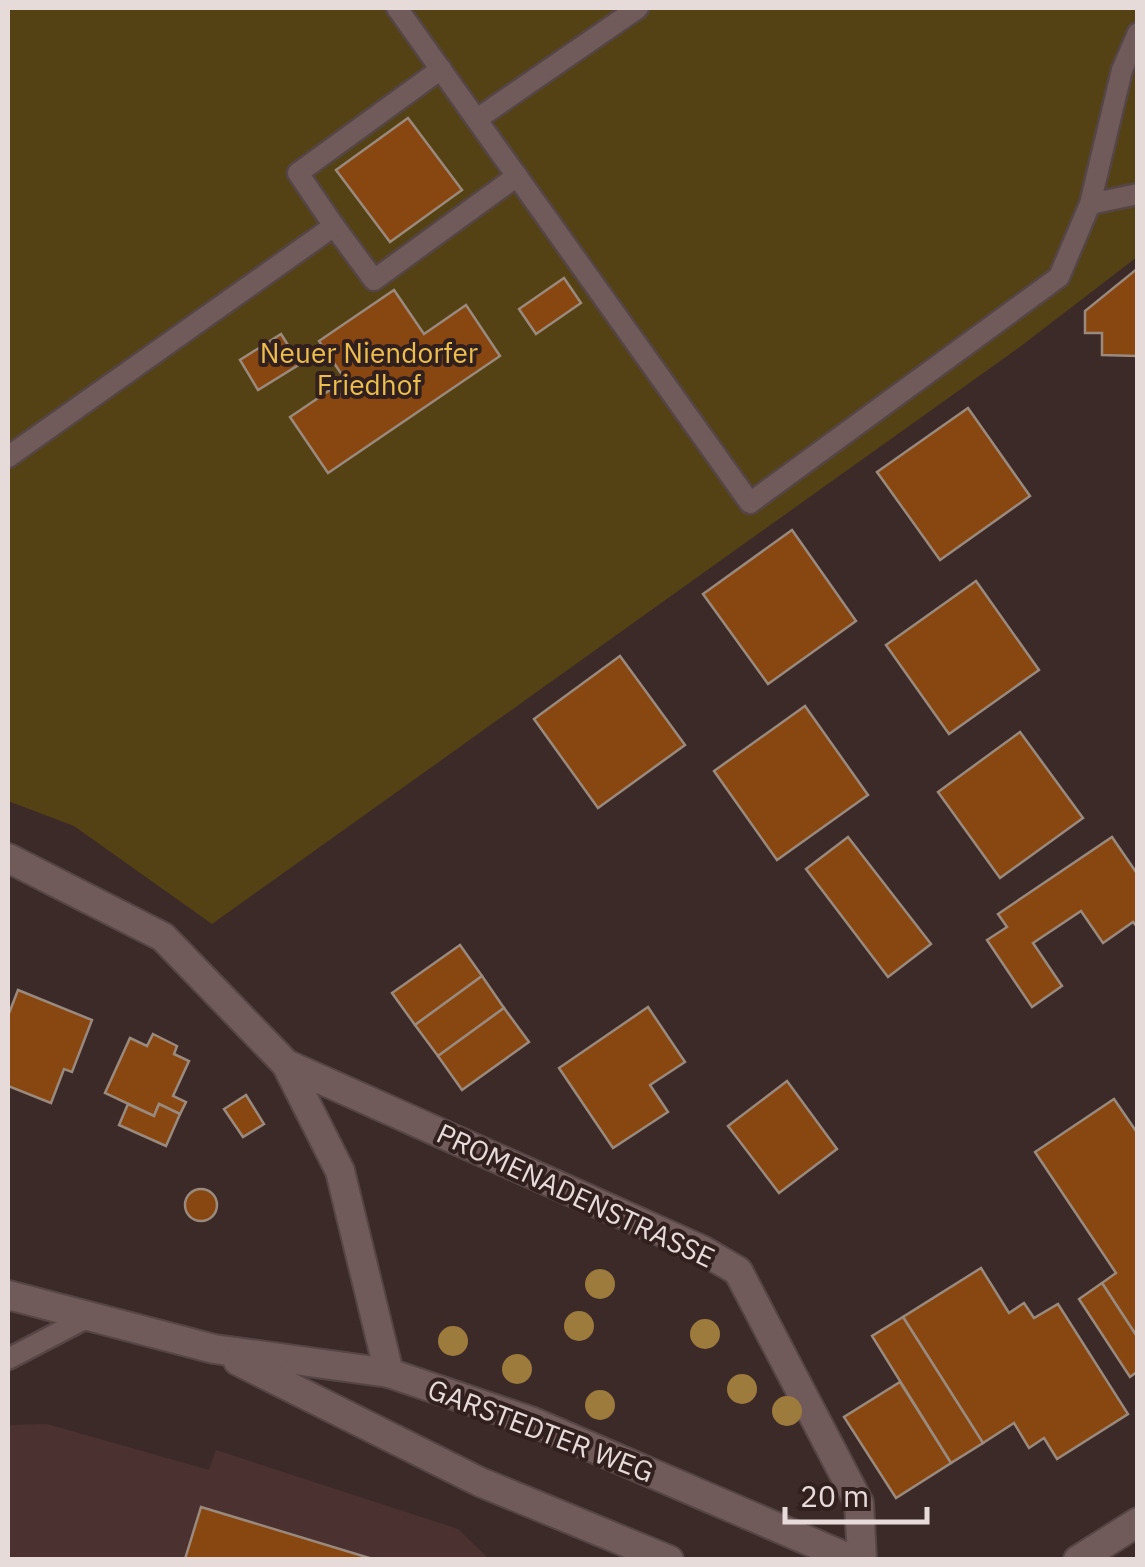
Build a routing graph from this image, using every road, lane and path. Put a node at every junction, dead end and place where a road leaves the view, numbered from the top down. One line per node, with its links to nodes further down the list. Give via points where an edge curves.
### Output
1 (397, 8): 4 (lane)
2 (638, 8): 5 (lane)
3 (1138, 33): 8 (lane, via 1122,70)
4 (441, 68): 5 (lane); 9 (lane, via 298,172)
5 (477, 119): 6 (lane)
6 (518, 176): 8 (lane, via 750,503 1059,277); 9 (lane, via 374,280)
7 (1138, 194): 8 (lane)
8 (1090, 204)
9 (334, 226): 10 (lane)
10 (8, 457)
11 (8, 858): 12 (street, PROMENADENSTRASSE, via 162,937)
12 (286, 1064): 17 (street, PROMENADENSTRASSE, via 340,1170); 22 (street, PROMENADENSTRASSE, via 738,1271 859,1502)
13 (8, 1295): 14 (street, GARSTEDTER WEG)
14 (92, 1315): 15 (street, GARSTEDTER WEG); 16 (lane)
15 (214, 1349): 17 (street, GARSTEDTER WEG); 19 (street, GARSTEDTER WEG, via 480,1482)
16 (8, 1359)
17 (389, 1374): 21 (street, GARSTEDTER WEG, via 533,1422)
18 (1138, 1522): 23 (street)
19 (639, 1550): 20 (street, GARSTEDTER WEG)
20 (670, 1560)
21 (853, 1560)
22 (862, 1560)
23 (1078, 1560)

